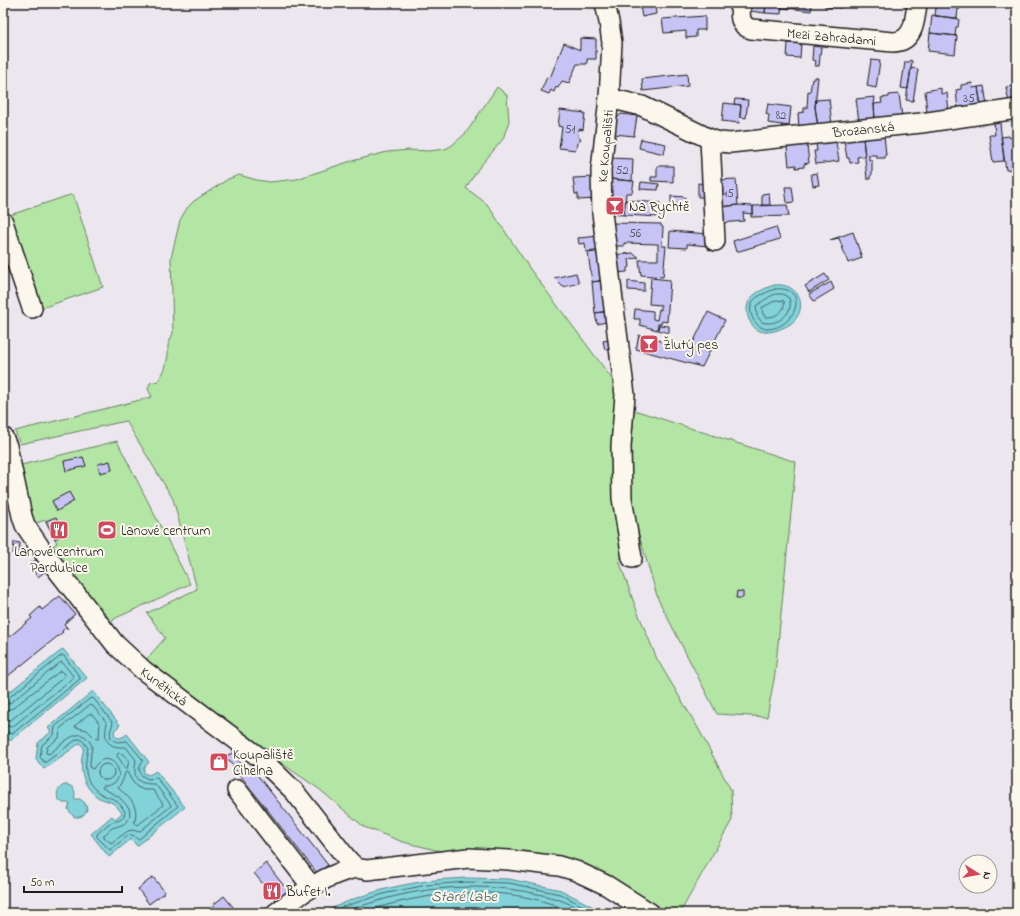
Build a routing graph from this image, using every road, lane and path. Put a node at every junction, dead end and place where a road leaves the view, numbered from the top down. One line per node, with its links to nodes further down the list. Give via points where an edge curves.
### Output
1 (605, 3): 4 (street, Ke Koupališti, via 612,43)
2 (741, 3): 3 (street, Mezi Zahradami, via 740,19 744,26 751,29 893,42 903,40 910,34 914,24)
3 (916, 3)
4 (609, 98): 6 (street, Brozanská, via 642,106); 11 (street, Ke Koupališti, via 601,170 602,213 625,395 621,446 622,498)
5 (1017, 109): 6 (street, Brozanská, via 921,123 744,142 720,142)
6 (710, 139): 8 (street)
7 (3, 222): 9 (street)
8 (715, 241)
9 (32, 308)
10 (3, 437): 13 (street, Kunětická, via 25,525 41,550 115,644 139,666 259,757 294,791)
11 (632, 558)
12 (237, 790): 14 (street)
13 (356, 868): 14 (street, via 332,875); 16 (street, via 394,868 468,858 559,866 606,885)
14 (312, 887): 15 (street)
15 (276, 913)
16 (650, 913)

